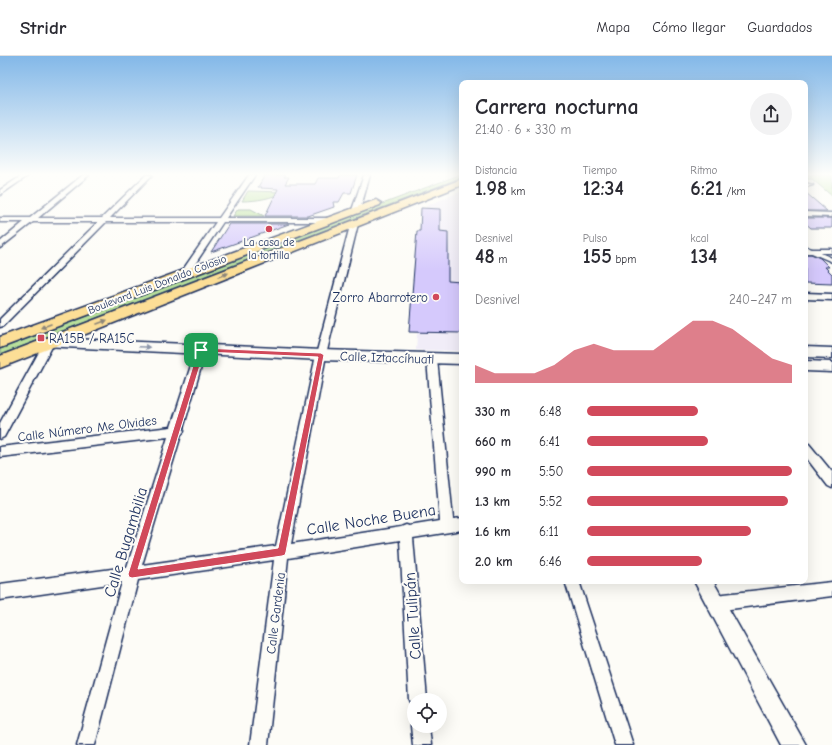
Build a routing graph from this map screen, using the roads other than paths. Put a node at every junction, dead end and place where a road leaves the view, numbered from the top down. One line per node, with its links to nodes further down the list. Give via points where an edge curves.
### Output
1 (46, 207): 11 (street)
2 (116, 207): 9 (street)
3 (230, 207): 12 (street)
4 (363, 207): 6 (main road, Boulevard Luis Donaldo Colosio)
5 (397, 207): 14 (main road, Boulevard Luis Donaldo Colosio)
6 (356, 210): 13 (main road, Boulevard Luis Donaldo Colosio)
7 (808, 214): 8 (street)
8 (832, 215)
9 (104, 219): 11 (street); 12 (street); 23 (street)
10 (0, 220): 11 (street)
11 (31, 220): 15 (street)
12 (221, 220): 13 (street); 20 (street)
13 (329, 220): 20 (main road, Boulevard Luis Donaldo Colosio)
14 (354, 224): 25 (main road, Boulevard Luis Donaldo Colosio, one-way to 14); 29 (street, Calle Gardenia)
15 (0, 246)
16 (808, 250): 18 (street)
17 (808, 250): 19 (street)
18 (832, 251)
19 (832, 260)
20 (184, 274): 24 (main road, Boulevard Luis Donaldo Colosio, one-way to 24)
21 (808, 296): 22 (street)
22 (832, 297)
23 (0, 324)
24 (0, 343)
25 (49, 343): 26 (main road, Calle Iztaccíhuatl, one-way to 26); 32 (main road, Boulevard Luis Donaldo Colosio); 36 (street)
26 (201, 350): 29 (main road, Calle Iztaccíhuatl); 35 (street, Calle Bugambilia)
27 (808, 352): 28 (main road)
28 (832, 353)
29 (321, 355): 30 (main road, Calle Iztaccíhuatl); 43 (street, Calle Gardenia)
30 (432, 359): 31 (main road, Calle Iztaccíhuatl); 41 (street)
31 (459, 359)
32 (0, 362)
33 (808, 366): 34 (main road)
34 (832, 367)
35 (178, 431): 37 (street, Calle Número Me Olvides); 44 (street, Calle Bugambilia)
36 (0, 434)
37 (0, 452)
38 (808, 452): 39 (street)
39 (832, 482)
40 (459, 524): 41 (street, Calle Noche Buena)
41 (447, 526): 42 (street, Calle Noche Buena)
42 (406, 531): 43 (street, Calle Noche Buena); 50 (street, Calle Tulipán)
43 (282, 552): 44 (street, Calle Noche Buena); 53 (street, Calle Gardenia)
44 (132, 574): 48 (street, Calle Noche Buena); 52 (street, Calle Bugambilia)
45 (573, 584): 55 (street)
46 (705, 584): 49 (street)
47 (832, 589): 49 (street)
48 (0, 592)
49 (715, 603): 56 (street)
50 (418, 693)
51 (421, 733): 54 (street)
52 (86, 745)
53 (259, 745)
54 (422, 745)
55 (624, 745)
56 (794, 745)

